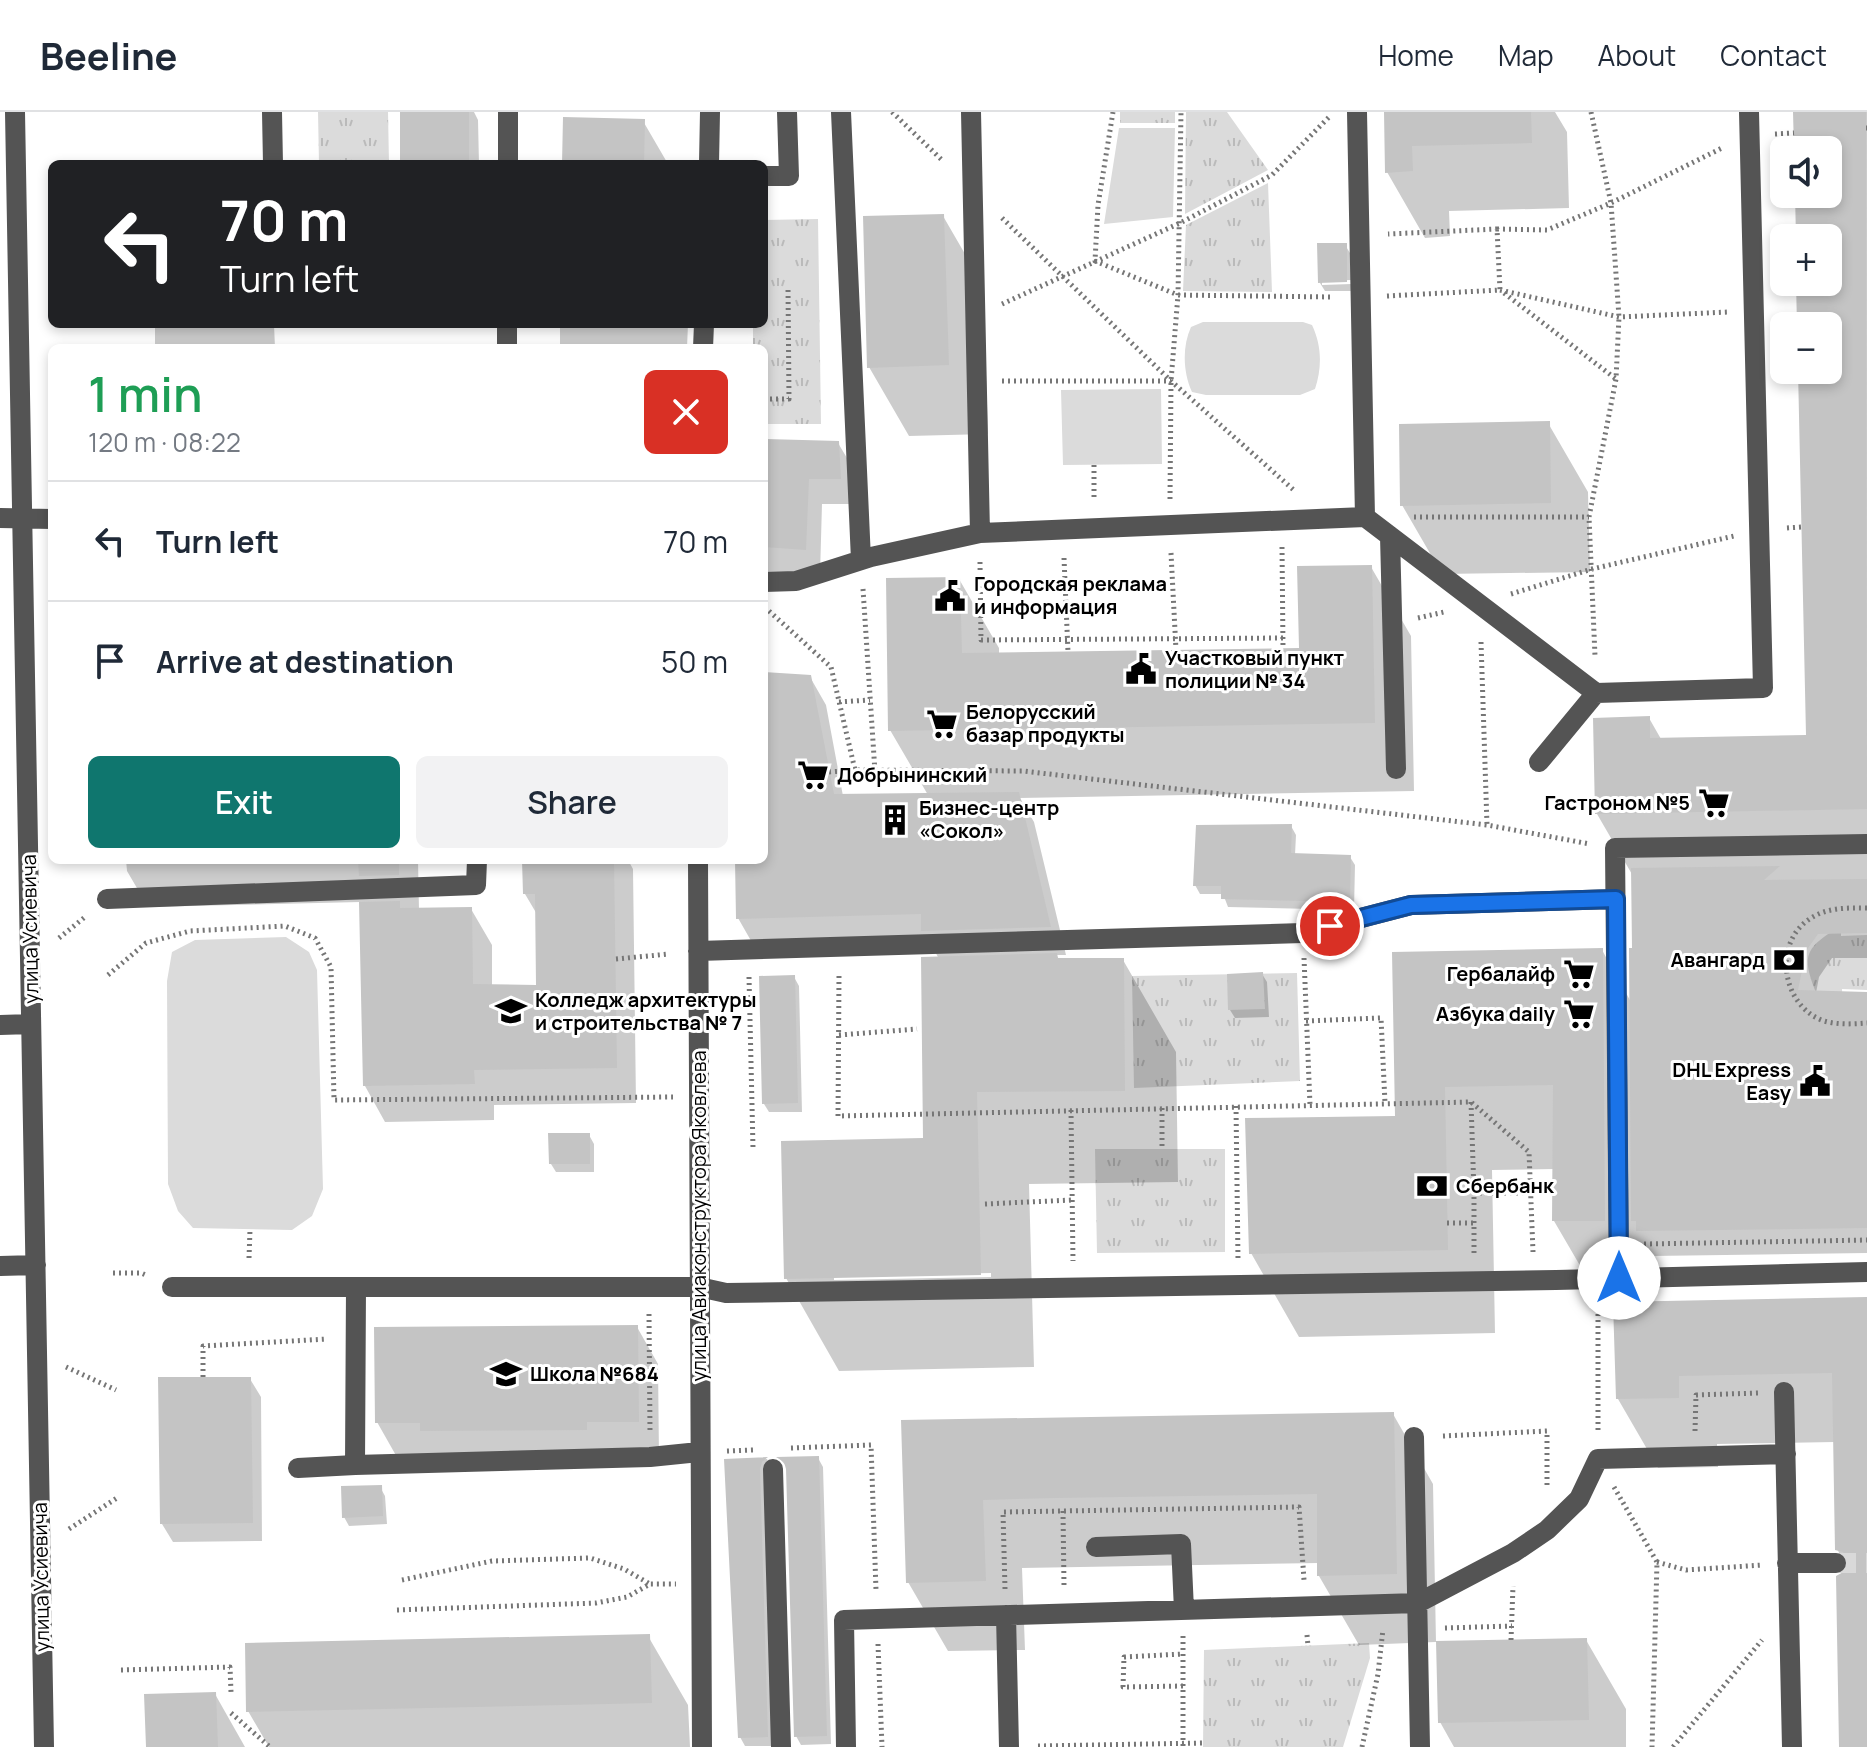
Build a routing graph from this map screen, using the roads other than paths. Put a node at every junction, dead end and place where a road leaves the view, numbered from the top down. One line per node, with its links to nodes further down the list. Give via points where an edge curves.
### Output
1 (15, 112): 14 (street, улица Усиевича)
2 (272, 112): 10 (street)
3 (508, 112): 11 (street)
4 (710, 112): 12 (street)
5 (787, 112): 13 (street, via 789,176)
6 (841, 112): 21 (street)
7 (971, 112): 19 (street)
8 (1357, 112): 15 (street)
9 (1749, 112): 23 (street, via 1763,688)
10 (273, 160)
11 (508, 160)
12 (709, 160)
13 (768, 176)
14 (9, 313): 17 (street, улица Усиевича)
15 (1365, 517): 19 (street); 20 (street)
16 (0, 518): 17 (street)
17 (22, 518): 18 (street); 32 (street, улица Усиевича)
18 (48, 519)
19 (980, 533): 21 (street)
20 (1390, 536): 23 (street); 25 (street)
21 (861, 560): 22 (street, via 796,581)
22 (768, 582)
23 (1596, 693): 24 (street)
24 (1539, 762)
25 (1396, 769)
26 (1867, 844): 30 (street, via 1615,848)
27 (477, 864): 29 (street, via 476,885)
28 (698, 864): 31 (street, улица Авиаконструктора Яковлева)
29 (107, 899)
30 (1616, 899): 31 (street, via 1411,905 1303,933); 37 (street)
31 (698, 951): 40 (street, улица Авиаконструктора Яковлева)
32 (31, 1024): 33 (street); 34 (street, улица Усиевича)
33 (0, 1025)
34 (36, 1265): 35 (street); 54 (street, улица Усиевича)
35 (0, 1266)
36 (1867, 1272): 37 (street)
37 (1619, 1278): 40 (street, via 726,1293)
38 (172, 1287): 39 (street)
39 (356, 1287): 40 (street); 45 (street)
40 (699, 1287): 43 (street, улица Авиаконструктора Яковлева)
41 (1784, 1392): 44 (street)
42 (1414, 1437): 51 (street)
43 (699, 1452): 45 (street); 55 (street, улица Авиаконструктора Яковлева)
44 (1786, 1454): 49 (street); 51 (street, via 1598,1459 1579,1499 1547,1530)
45 (355, 1465): 46 (street)
46 (298, 1468)
47 (773, 1469): 56 (street)
48 (1096, 1547): 52 (street, via 1181,1544)
49 (1787, 1563): 50 (street); 60 (street)
50 (1836, 1563)
51 (1418, 1603): 52 (street); 59 (street)
52 (1184, 1610): 53 (street)
53 (1006, 1615): 57 (street, via 844,1620); 58 (street)
54 (44, 1747)
55 (702, 1747)
56 (781, 1747)
57 (846, 1747)
58 (1009, 1747)
59 (1420, 1747)
60 (1792, 1747)

